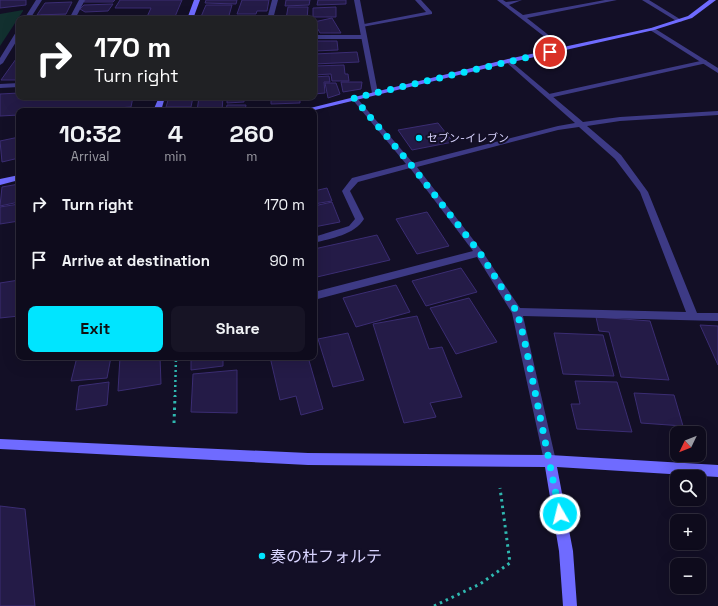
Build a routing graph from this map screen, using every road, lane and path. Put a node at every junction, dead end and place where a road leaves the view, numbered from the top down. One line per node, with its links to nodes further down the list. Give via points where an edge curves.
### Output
1 (39, 0): 12 (street)
2 (82, 0): 13 (street)
3 (196, 0): 14 (street)
4 (274, 0): 15 (street)
5 (357, 0): 18 (street)
6 (418, 0): 18 (street, via 430,13)
7 (519, 0): 11 (street)
8 (614, 0): 16 (street)
9 (645, 0): 17 (street)
10 (713, 0): 17 (street)
11 (502, 2): 16 (street)
12 (29, 16)
13 (74, 16)
14 (191, 16)
15 (271, 16)
16 (523, 17): 23 (street)
17 (680, 21): 19 (street)
18 (362, 26): 22 (street)
19 (652, 29): 23 (street); 25 (street)
20 (16, 37): 26 (street)
21 (317, 37): 22 (street)
22 (364, 37): 30 (street)
23 (564, 49): 24 (street)
24 (508, 61): 30 (street); 31 (street)
25 (705, 62): 27 (street); 31 (street)
26 (0, 63)
27 (718, 71)
28 (16, 85): 29 (street)
29 (0, 86)
30 (375, 93): 32 (street)
31 (549, 96): 35 (street)
32 (354, 98): 33 (street); 36 (street)
33 (314, 108)
34 (717, 114): 35 (street, via 657,115)
35 (581, 124): 36 (street); 43 (street, via 618,157 644,192)
36 (412, 166): 39 (street, via 355,180 346,191 360,218 352,228); 40 (street)
37 (16, 179): 38 (street)
38 (0, 182)
39 (317, 239)
40 (480, 253): 41 (street); 42 (street)
41 (317, 295)
42 (517, 312): 43 (street); 48 (street)
43 (693, 316): 44 (street)
44 (718, 317)
45 (176, 360): 46 (path)
46 (174, 424)
47 (0, 444): 48 (street, via 308,458)
48 (550, 461): 49 (street); 52 (street, via 558,500)
49 (718, 471)
50 (500, 488): 51 (path, via 510,563 480,584)
51 (434, 606)
52 (570, 606)

